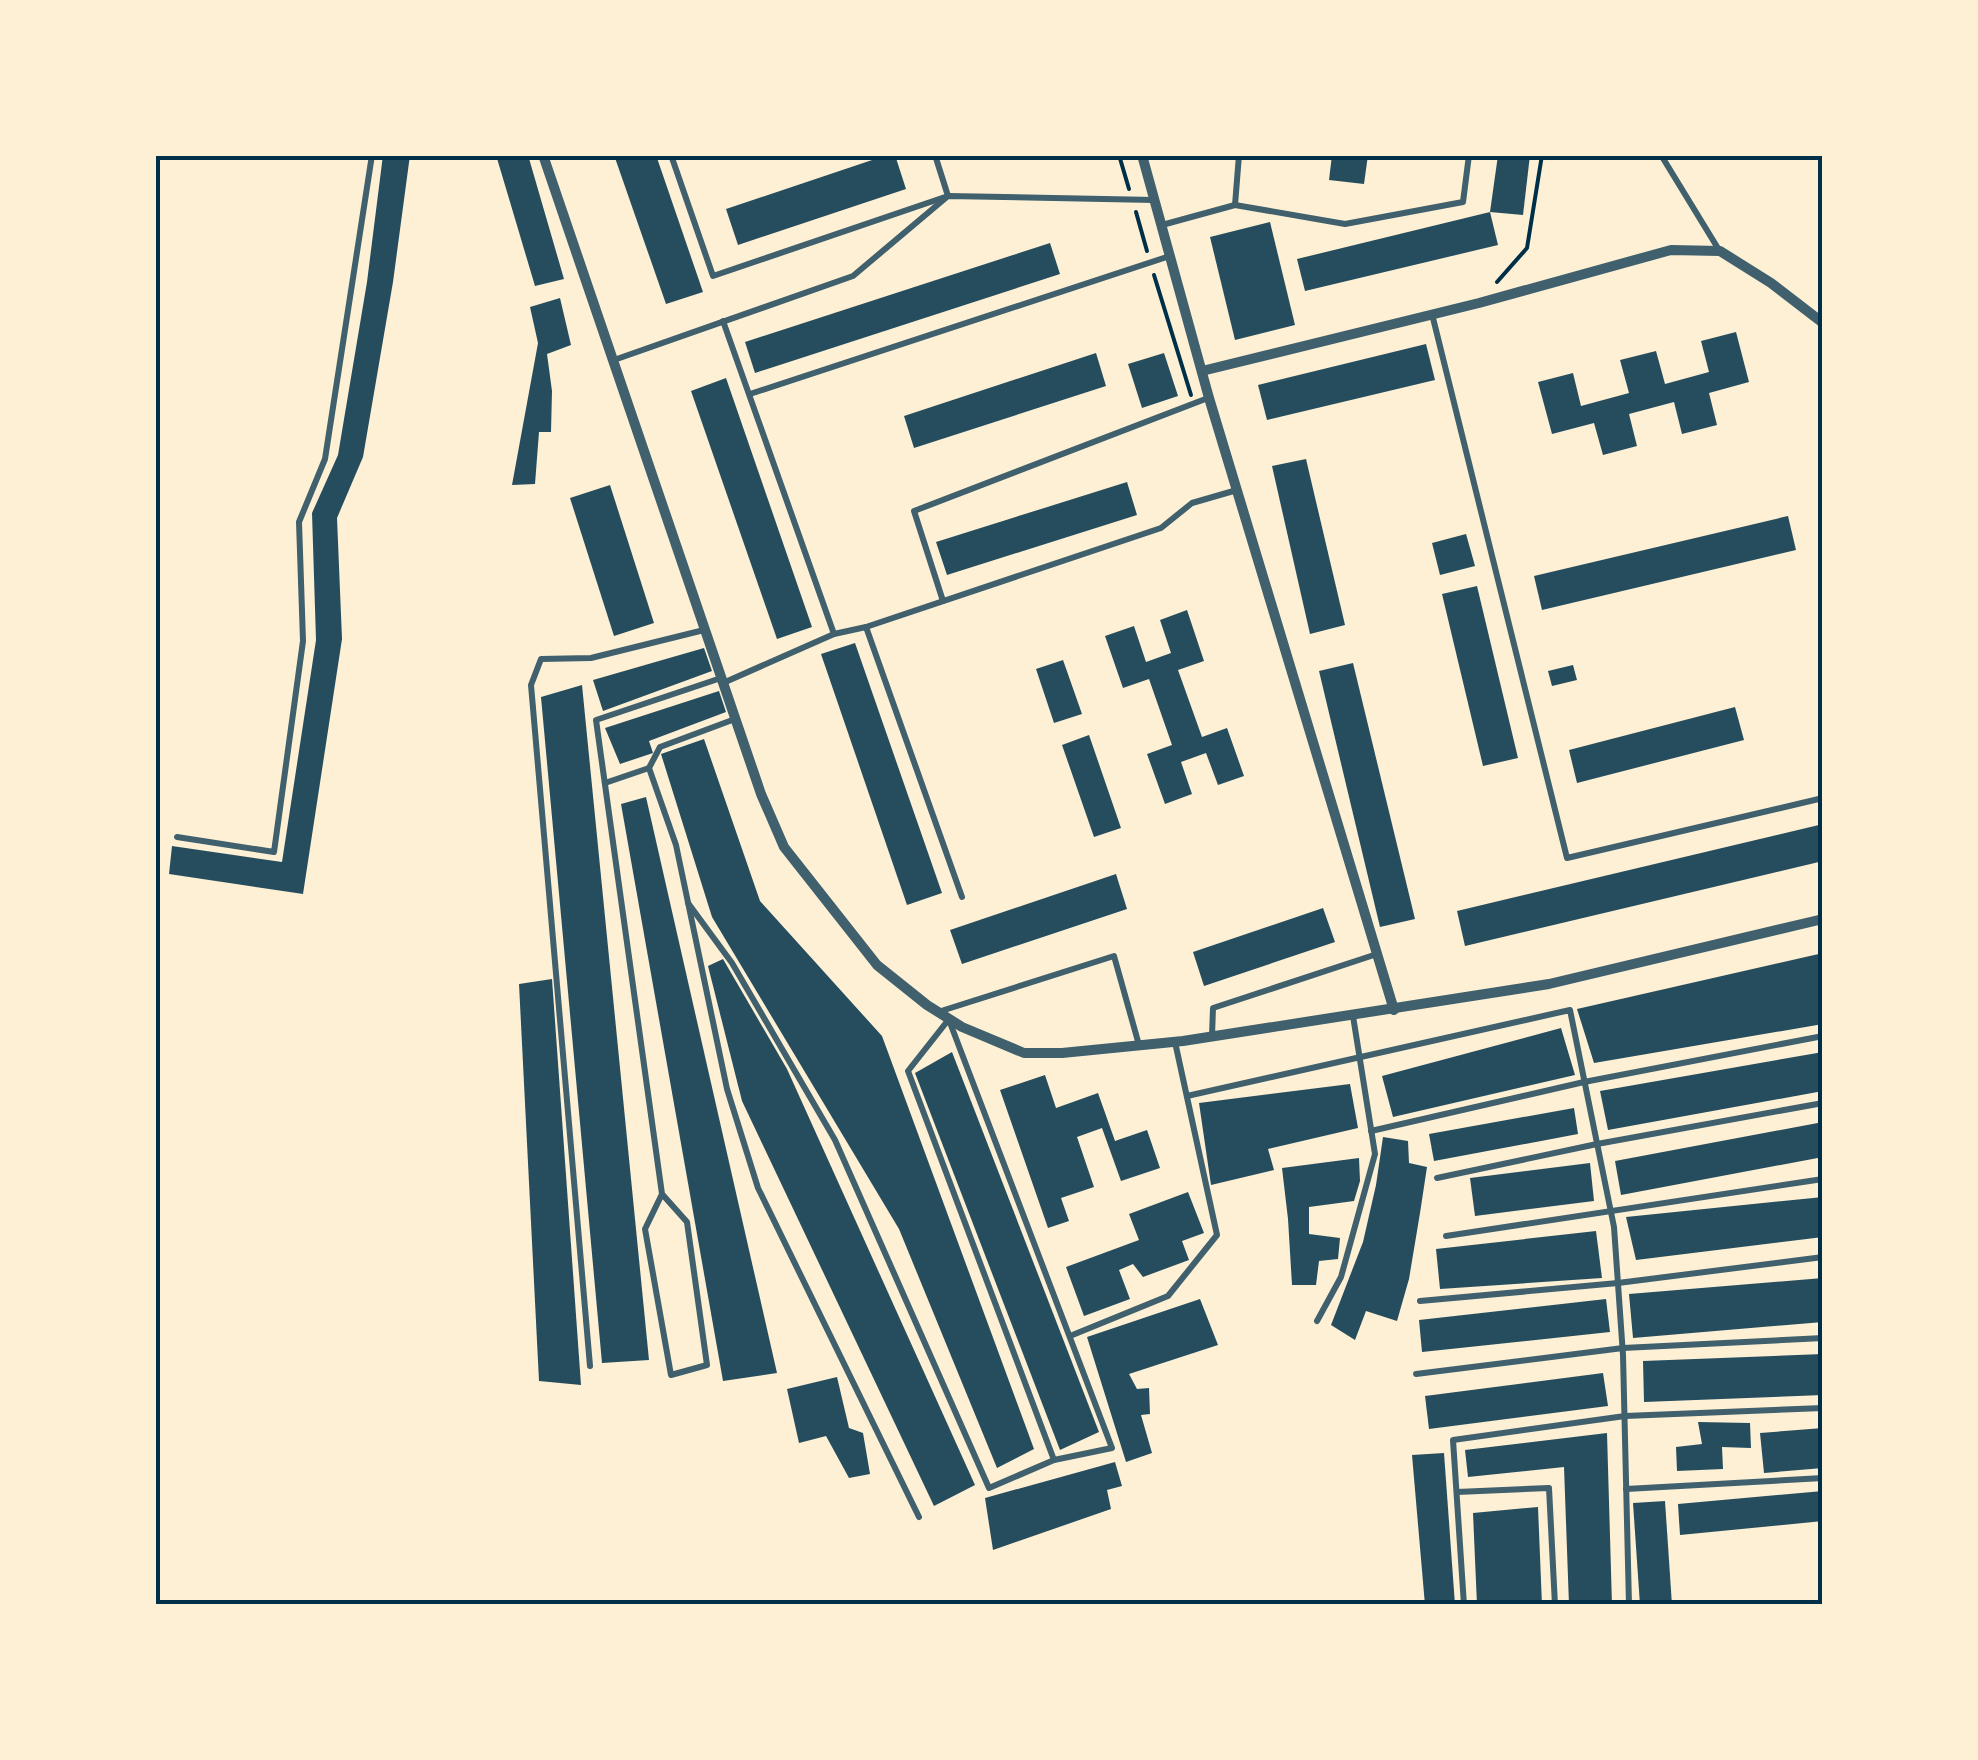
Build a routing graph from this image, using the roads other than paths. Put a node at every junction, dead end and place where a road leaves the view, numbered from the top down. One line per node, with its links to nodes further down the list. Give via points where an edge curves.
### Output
1 (372, 155): 32 (lane, via 325,458 299,522 303,641 274,852)
2 (543, 155): 18 (street)
3 (671, 155): 9 (lane, via 713,276)
4 (935, 155): 9 (lane)
5 (1142, 155): 10 (street)
6 (1239, 155): 11 (lane)
7 (1469, 155): 11 (lane, via 1463,202 1344,224)
8 (1661, 155): 13 (lane)
9 (948, 196): 10 (lane); 16 (lane, via 852,276)
10 (1154, 200): 12 (street)
11 (1235, 205): 12 (lane)
12 (1162, 225): 14 (street)
13 (1720, 251): 15 (street, via 1671,250); 17 (street)
14 (1171, 255): 19 (street); 20 (lane)
15 (1432, 314): 19 (street); 31 (lane, via 1567,858)
16 (724, 321): 18 (lane); 20 (lane)
17 (1823, 323)
18 (614, 360): 25 (street)
19 (1202, 371): 21 (street)
20 (750, 394): 26 (lane)
21 (1209, 398): 22 (street); 23 (lane, via 914,510)
22 (1237, 490): 23 (lane, via 1192,503 1161,528); 36 (street)
23 (943, 602): 24 (lane)
24 (866, 627): 26 (lane); 33 (lane)
25 (705, 630): 27 (street); 63 (lane, via 591,658 540,659 531,685)
26 (834, 634): 27 (lane)
27 (722, 681): 28 (street); 30 (lane, via 596,720)
28 (735, 719): 29 (lane, via 660,748); 38 (street, via 784,847 877,965)
29 (649, 768): 30 (lane); 34 (lane)
30 (605, 783): 53 (lane)
31 (1823, 798)
32 (176, 837)
33 (962, 897)
34 (688, 902): 67 (lane, via 732,963 835,1140 989,1488); 71 (lane, via 726,1089 758,1188)
35 (1823, 919): 37 (street, via 1549,984)
36 (1377, 954): 37 (street); 42 (lane, via 1213,1008)
37 (1394, 1010): 39 (street)
38 (938, 1012): 40 (street); 44 (lane, via 1114,956)
39 (1353, 1016): 42 (street); 45 (lane)
40 (949, 1019): 44 (street, via 1024,1052); 60 (lane); 67 (lane, via 908,1071)
41 (1823, 1036): 46 (lane)
42 (1212, 1037): 43 (street)
43 (1175, 1042): 44 (street); 47 (lane)
44 (1139, 1045)
45 (1360, 1058): 46 (lane, via 1570,1010); 47 (lane); 49 (lane)
46 (1584, 1082): 49 (lane); 50 (lane)
47 (1187, 1096): 60 (lane, via 1217,1235 1168,1296)
48 (1823, 1103): 50 (lane)
49 (1371, 1131): 59 (lane, via 1375,1154 1346,1259)
50 (1597, 1144): 51 (lane); 54 (lane)
51 (1437, 1178)
52 (1823, 1179): 54 (lane)
53 (662, 1194): 53 (lane, via 645,1229 671,1375 707,1365 687,1222)
54 (1610, 1210): 55 (lane); 57 (lane)
55 (1446, 1236)
56 (1823, 1257): 57 (lane)
57 (1618, 1283): 58 (lane); 62 (lane)
58 (1420, 1301)
59 (1317, 1321)
60 (1070, 1336): 67 (lane, via 1112,1448)
61 (1823, 1338): 62 (lane)
62 (1623, 1348): 64 (lane); 66 (lane)
63 (590, 1366)
64 (1416, 1374)
65 (1823, 1408): 66 (lane)
66 (1625, 1416): 69 (lane); 70 (lane, via 1453,1440)
67 (1054, 1460)
68 (1823, 1478): 69 (lane)
69 (1626, 1489): 74 (lane)
70 (1457, 1492): 72 (lane); 73 (lane, via 1550,1488)
71 (919, 1517)
72 (1464, 1605)
73 (1554, 1605)
74 (1629, 1605)

